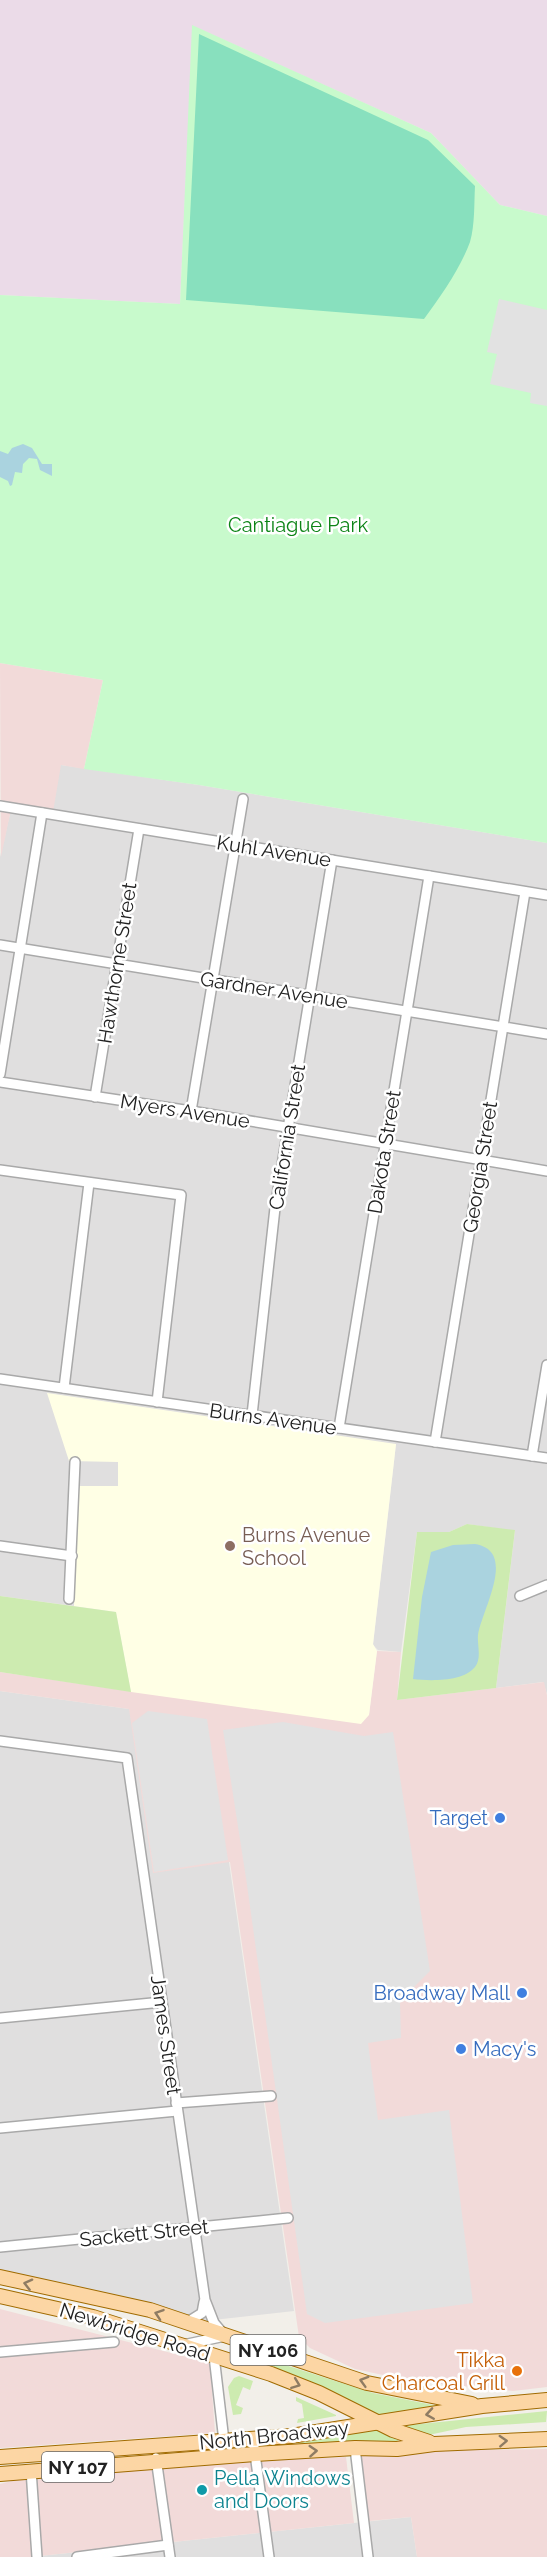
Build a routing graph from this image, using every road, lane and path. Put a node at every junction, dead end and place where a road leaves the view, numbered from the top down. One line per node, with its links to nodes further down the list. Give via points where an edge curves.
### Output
1 (243, 799): 5 (street)
2 (0, 806): 3 (street, Kuhl Avenue)
3 (42, 813): 4 (street, Kuhl Avenue); 11 (street)
4 (139, 829): 5 (street, Kuhl Avenue); 12 (street, Hawthorne Street)
5 (235, 845): 6 (street, Kuhl Avenue); 13 (street)
6 (332, 860): 7 (street, Kuhl Avenue); 14 (street, California Street)
7 (429, 876): 8 (street, Kuhl Avenue); 15 (street, Dakota Street)
8 (525, 892): 9 (street, Kuhl Avenue); 16 (street, Georgia Street)
9 (547, 896)
10 (0, 945): 11 (street, Gardner Avenue)
11 (20, 948): 12 (street, Gardner Avenue); 18 (street)
12 (117, 964): 13 (street, Gardner Avenue); 20 (street, Hawthorne Street)
13 (214, 980): 14 (street, Gardner Avenue); 21 (street)
14 (310, 996): 15 (street, Gardner Avenue); 22 (street, California Street)
15 (407, 1011): 16 (street, Gardner Avenue); 23 (street, Dakota Street)
16 (503, 1027): 17 (street, Gardner Avenue); 24 (street, Georgia Street)
17 (547, 1034)
18 (0, 1074)
19 (0, 1082): 20 (street, Myers Avenue)
20 (95, 1097): 21 (street, Myers Avenue)
21 (191, 1111): 22 (street, Myers Avenue)
22 (288, 1129): 23 (street, Myers Avenue); 32 (street, California Street, via 275,1208)
23 (385, 1145): 24 (street, Myers Avenue); 33 (street, Dakota Street)
24 (481, 1160): 26 (street, Myers Avenue); 34 (street, Georgia Street)
25 (0, 1170): 27 (street)
26 (547, 1171)
27 (88, 1183): 30 (street); 31 (street, via 181,1195)
28 (547, 1365): 35 (street)
29 (0, 1379): 30 (street, Burns Avenue)
30 (64, 1388): 31 (street, Burns Avenue)
31 (157, 1402): 32 (street, Burns Avenue)
32 (252, 1415): 33 (street, Burns Avenue)
33 (339, 1428): 34 (street, Burns Avenue)
34 (435, 1442): 35 (street, Burns Avenue)
35 (532, 1456): 36 (street, Burns Avenue)
36 (547, 1458)
37 (75, 1462): 39 (street)
38 (0, 1546): 39 (street)
39 (72, 1556): 42 (street)
40 (547, 1585): 41 (street)
41 (520, 1596)
42 (69, 1599)
43 (0, 1741): 44 (street, James Street, via 127,1758)
44 (162, 2002): 45 (street); 47 (street, James Street)
45 (0, 2018)
46 (271, 2096): 47 (street)
47 (177, 2107): 48 (street); 50 (street, James Street)
48 (0, 2128)
49 (288, 2218): 50 (street, Sackett Street)
50 (194, 2228): 51 (street, Sackett Street); 54 (street, James Street)
51 (0, 2247)
52 (0, 2277): 55 (main road, Newbridge Road / NY 106, one-way to 52, via 150,2310)
53 (0, 2296): 58 (main road, Newbridge Road / NY 106, via 93,2317)
54 (205, 2300): 55 (street, via 202,2313); 56 (street, James Street, via 214,2324)
55 (186, 2323): 56 (main road, Newbridge Road / NY 106)
56 (225, 2336): 58 (street); 62 (main road, Newbridge Road / NY 106, one-way to 56, via 367,2383)
57 (114, 2342): 59 (street)
58 (181, 2345): 60 (main road, Newbridge Road / NY 106)
59 (0, 2352)
60 (214, 2356): 63 (main road, Newbridge Road / NY 106, one-way to 63, via 319,2393); 66 (street)
61 (547, 2400): 62 (main road, North Broadway / NY 106)
62 (482, 2406): 63 (main road, North Broadway / NY 107, one-way to 63)
63 (377, 2422): 64 (main road, North Broadway / NY 107); 67 (main road, Newbridge Road / NY 106)
64 (253, 2439): 66 (main road, North Broadway / NY 107); 70 (street)
65 (547, 2439): 67 (main road, North Broadway / NY 106, one-way to 65)
66 (224, 2441): 68 (main road, North Broadway / NY 107)
67 (434, 2444): 69 (main road, North Broadway / NY 107, via 397,2449)
68 (154, 2447): 71 (main road, North Broadway / NY 107); 72 (street)
69 (355, 2448): 70 (main road, North Broadway / NY 107, one-way to 69); 80 (street)
70 (255, 2454): 72 (main road, North Broadway / NY 107); 79 (street)
71 (0, 2457)
72 (157, 2461): 73 (main road, North Broadway / NY 107); 75 (street)
73 (31, 2470): 74 (main road, North Broadway / NY 107); 76 (street)
74 (0, 2474)
75 (168, 2544): 77 (street); 78 (street)
76 (37, 2557)
77 (77, 2557)
78 (170, 2557)
79 (269, 2557)
80 (368, 2557)

